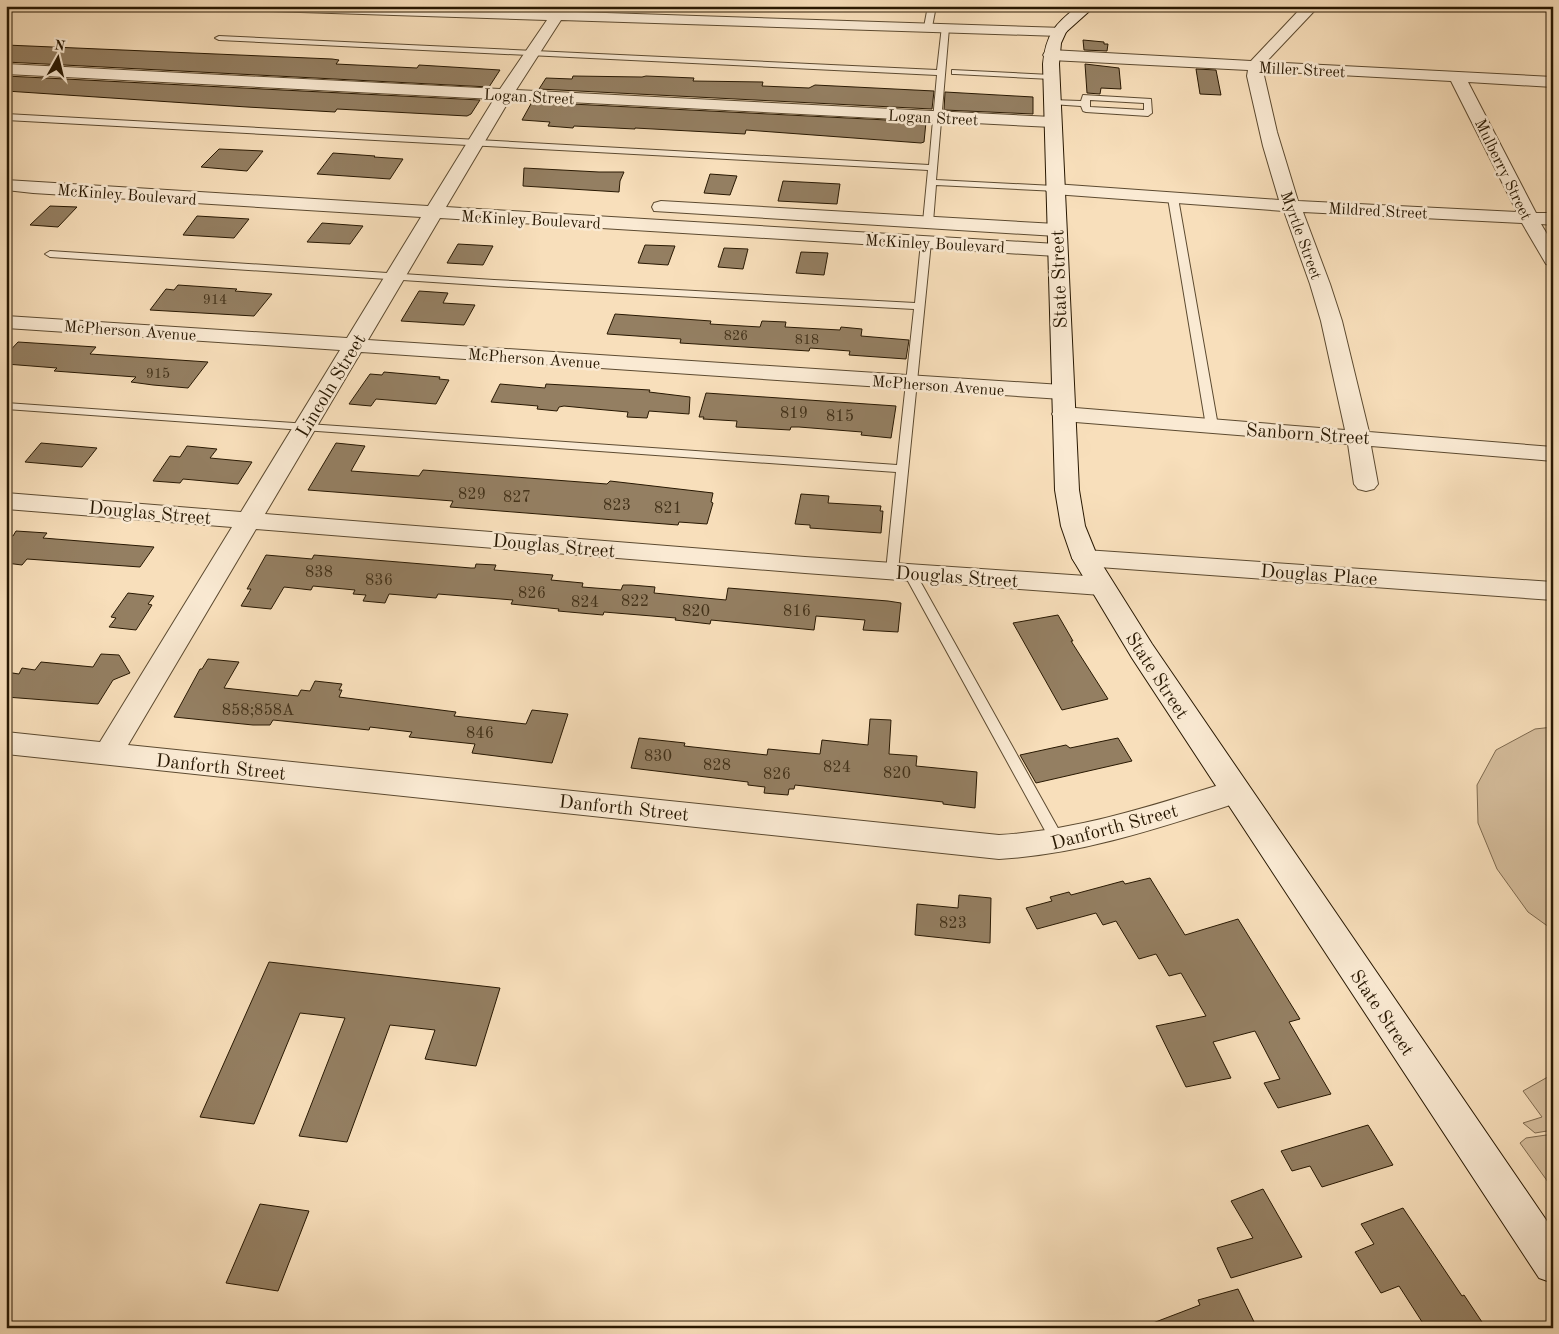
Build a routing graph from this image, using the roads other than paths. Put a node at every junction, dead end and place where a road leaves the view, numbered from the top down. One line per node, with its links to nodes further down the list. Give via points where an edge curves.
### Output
1 (236, 6): 6 (street)
2 (801, 6): 7 (street)
3 (932, 6): 8 (lane)
4 (1088, 6): 16 (street)
5 (1312, 6): 12 (street, via 1260,58)
6 (565, 13): 7 (street); 11 (street, Lincoln Street)
7 (795, 24): 8 (street)
8 (928, 28): 9 (street)
9 (945, 28): 15 (lane); 16 (street)
10 (219, 38): 11 (lane)
11 (531, 54): 15 (lane); 19 (street, Lincoln Street)
12 (1256, 66): 16 (street, Miller Street); 17 (street, Miller Street); 32 (street, Myrtle Street, via 1259,97)
13 (6, 69): 19 (street, Logan Street)
14 (955, 72): 16 (lane)
15 (940, 73): 22 (lane)
16 (1053, 77): 20 (lane); 22 (street, Logan Street); 28 (street, State Street)
17 (1457, 77): 18 (street, Miller Street); 33 (street, Mulberry Street, via 1517,189)
18 (1553, 82)
19 (505, 94): 22 (street, Logan Street); 23 (street, Lincoln Street)
20 (1085, 104): 20 (lane, via 1086,98 1148,101 1148,113 1086,109)
21 (6, 117): 23 (lane)
22 (936, 117): 24 (lane)
23 (476, 142): 24 (lane); 30 (street, Lincoln Street)
24 (932, 168): 26 (lane)
25 (6, 170): 30 (street, McKinley Boulevard)
26 (931, 182): 28 (lane); 35 (lane)
27 (6, 185): 30 (street, McKinley Boulevard, via 197,199)
28 (1054, 189): 29 (street, Mildred Street); 36 (street, State Street)
29 (1173, 198): 32 (street, Mildred Street); 47 (lane)
30 (448, 202): 37 (street, McKinley Boulevard); 40 (street, Lincoln Street)
31 (642, 206): 35 (street, McKinley Boulevard)
32 (1291, 206): 33 (street, Mildred Street); 49 (street, Myrtle Street, via 1325,299)
33 (1528, 217): 34 (street, Mildred Street); 39 (street, Mulberry Street)
34 (1553, 219)
35 (928, 222): 36 (street, McKinley Boulevard); 37 (street)
36 (1056, 240): 37 (street, McKinley Boulevard); 45 (street, State Street)
37 (926, 242): 41 (lane)
38 (50, 254): 40 (lane)
39 (1553, 260)
40 (396, 276): 41 (lane); 43 (street, Lincoln Street)
41 (919, 306): 44 (lane)
42 (6, 322): 43 (street, McPherson Avenue)
43 (354, 346): 44 (street, McPherson Avenue); 48 (street, Lincoln Street)
44 (910, 383): 45 (street, McPherson Avenue); 51 (lane)
45 (1062, 403): 47 (street, Sanborn Street); 55 (street, State Street, via 1068,499 1073,526)
46 (6, 406): 48 (lane)
47 (1212, 426): 49 (street, Sanborn Street)
48 (305, 427): 51 (lane); 54 (street, Lincoln Street)
49 (1359, 437): 50 (street, Sanborn Street); 52 (street, Myrtle Street)
50 (1553, 454)
51 (904, 469): 56 (lane)
52 (1366, 484)
53 (6, 501): 54 (street, Douglas Street)
54 (248, 520): 56 (street, Douglas Street); 60 (street, Lincoln Street)
55 (1085, 558): 57 (street, State Street); 58 (street, Douglas Place)
56 (900, 572): 57 (street, Douglas Street); 62 (lane)
57 (1101, 586): 61 (street, State Street)
58 (1553, 591)
59 (6, 744): 60 (street, Danforth Street)
60 (107, 755): 62 (street, Danforth Street, via 999,848)
61 (1235, 792): 62 (street, Danforth Street); 63 (street, State Street)
62 (1059, 843)
63 (1553, 1264)

